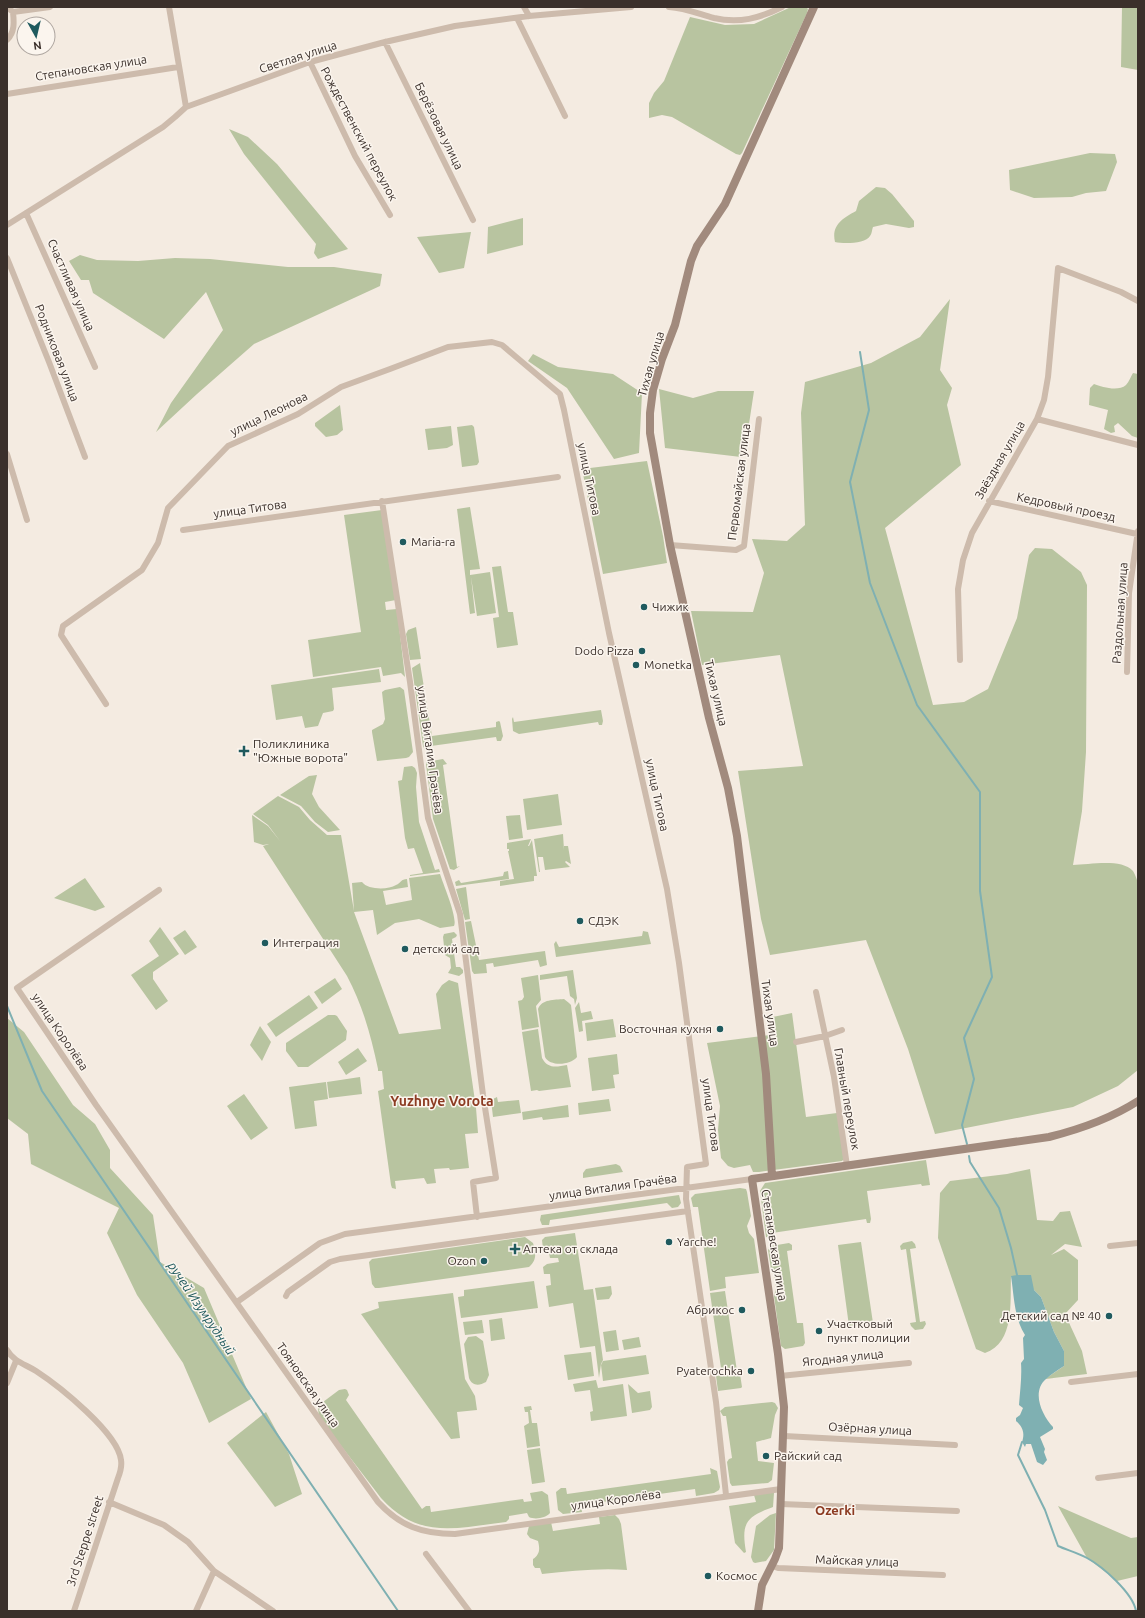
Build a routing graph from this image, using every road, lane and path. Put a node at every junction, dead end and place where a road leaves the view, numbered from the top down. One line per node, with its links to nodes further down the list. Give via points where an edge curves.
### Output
1 (7, 7): 9 (street)
2 (50, 7): 9 (street)
3 (169, 7): 15 (street)
4 (524, 7): 10 (street)
5 (631, 7): 10 (street, Светлая улица)
6 (669, 7): 7 (street, via 743,21)
7 (782, 7)
8 (814, 7): 38 (street, Тихая улица, via 725,204 697,246 675,325 662,359 650,413 650,433)
9 (13, 12): 12 (street, via 14,25)
10 (529, 16): 11 (street, Светлая улица)
11 (517, 18): 13 (street, Светлая улица, via 455,26); 18 (street)
12 (7, 40)
13 (385, 42): 14 (street, Светлая улица); 21 (street, Берёзовая улица)
14 (310, 62): 17 (street, Светлая улица); 20 (street, Рождественский переулок, via 355,156)
15 (178, 67): 16 (street, Степановская улица); 17 (street)
16 (7, 94)
17 (186, 107): 19 (street, Светлая улица, via 163,126)
18 (565, 116)
19 (26, 213): 22 (street, Светлая улица); 25 (street, Счастливая улица)
20 (390, 215)
21 (473, 220)
22 (7, 225)
23 (7, 258): 31 (street, Родниковая улица)
24 (1138, 301): 28 (street, Звёздная улица, via 1058,268 1048,377)
25 (95, 367)
26 (560, 394): 41 (street, улица Леонова, via 502,345 492,342 448,347 341,387 298,414 228,446 168,508 158,543 142,570 63,626 61,635); 51 (street, улица Титова, via 608,626 667,889 678,953 706,1164 687,1167)
27 (759, 419): 38 (street, Первомайская улица, via 744,546 736,550)
28 (1037, 419): 29 (street); 34 (street, Звёздная улица)
29 (1138, 445)
30 (7, 454): 35 (street)
31 (85, 457)
32 (558, 476): 33 (street, улица Титова)
33 (382, 501): 36 (street, улица Титова); 54 (street, улица Виталия Грачёва, via 428,818 460,914 496,1178 473,1182)
34 (989, 501): 37 (street, Кедровый проезд); 39 (street, Звёздная улица, via 972,533 963,560 958,589)
35 (28, 520)
36 (183, 530)
37 (1138, 533): 40 (street, Раздольная улица, via 1129,593)
38 (670, 545): 49 (street, Тихая улица, via 737,836 766,1074)
39 (960, 660)
40 (1127, 672)
41 (106, 704)
42 (159, 890): 52 (street, улица Королёва, via 17,988 96,1105)
43 (816, 992): 45 (street, Главный переулок)
44 (842, 1030): 45 (street)
45 (825, 1036): 46 (street); 48 (street, Главный переулок, via 834,1076)
46 (796, 1042)
47 (1138, 1101): 48 (street, Степановская улица, via 1108,1118 1049,1137)
48 (847, 1166): 49 (street, Степановская улица)
49 (772, 1176): 50 (street, Степановская улица)
50 (752, 1179): 51 (street, улица Виталия Грачёва); 63 (street, Степановская улица)
51 (686, 1188): 53 (street); 54 (street, улица Виталия Грачёва)
52 (171, 1209): 58 (street, Тояновская улица)
53 (688, 1211): 57 (street, via 340,1259 325,1266); 71 (street, via 716,1402)
54 (477, 1217): 58 (street, улица Виталия Грачёва, via 345,1234 332,1238 320,1243)
55 (1138, 1243): 56 (street)
56 (1110, 1246)
57 (286, 1296)
58 (237, 1302): 75 (street, Тояновская улица, via 328,1433 387,1512 405,1524 427,1532)
59 (7, 1350): 60 (street)
60 (16, 1361): 65 (street); 72 (street, 3rd Steppe street, via 36,1370 85,1410 107,1433 121,1460 118,1478)
61 (909, 1363): 63 (street, Ягодная улица)
62 (1138, 1374): 64 (street)
63 (780, 1376): 66 (street, Степановская улица)
64 (1071, 1382)
65 (7, 1383)
66 (784, 1436): 67 (street, Озёрная улица); 70 (street, Степановская улица)
67 (955, 1445)
68 (1138, 1473): 69 (street)
69 (1098, 1478)
70 (781, 1489): 71 (street, улица Королёва); 73 (street, Степановская улица)
71 (726, 1495): 75 (street, улица Королёва)
72 (109, 1502): 78 (street, via 164,1525 188,1542); 80 (street, 3rd Steppe street)
73 (781, 1504): 74 (street); 77 (street, Степановская улица, via 779,1548)
74 (957, 1511)
75 (455, 1534)
76 (426, 1554): 83 (street)
77 (772, 1566): 79 (street, Майская улица); 84 (street, Степановская улица, via 762,1585)
78 (214, 1571): 81 (street); 82 (street)
79 (942, 1575)
80 (74, 1611)
81 (196, 1611)
82 (273, 1611)
83 (469, 1611)
84 (758, 1611)

